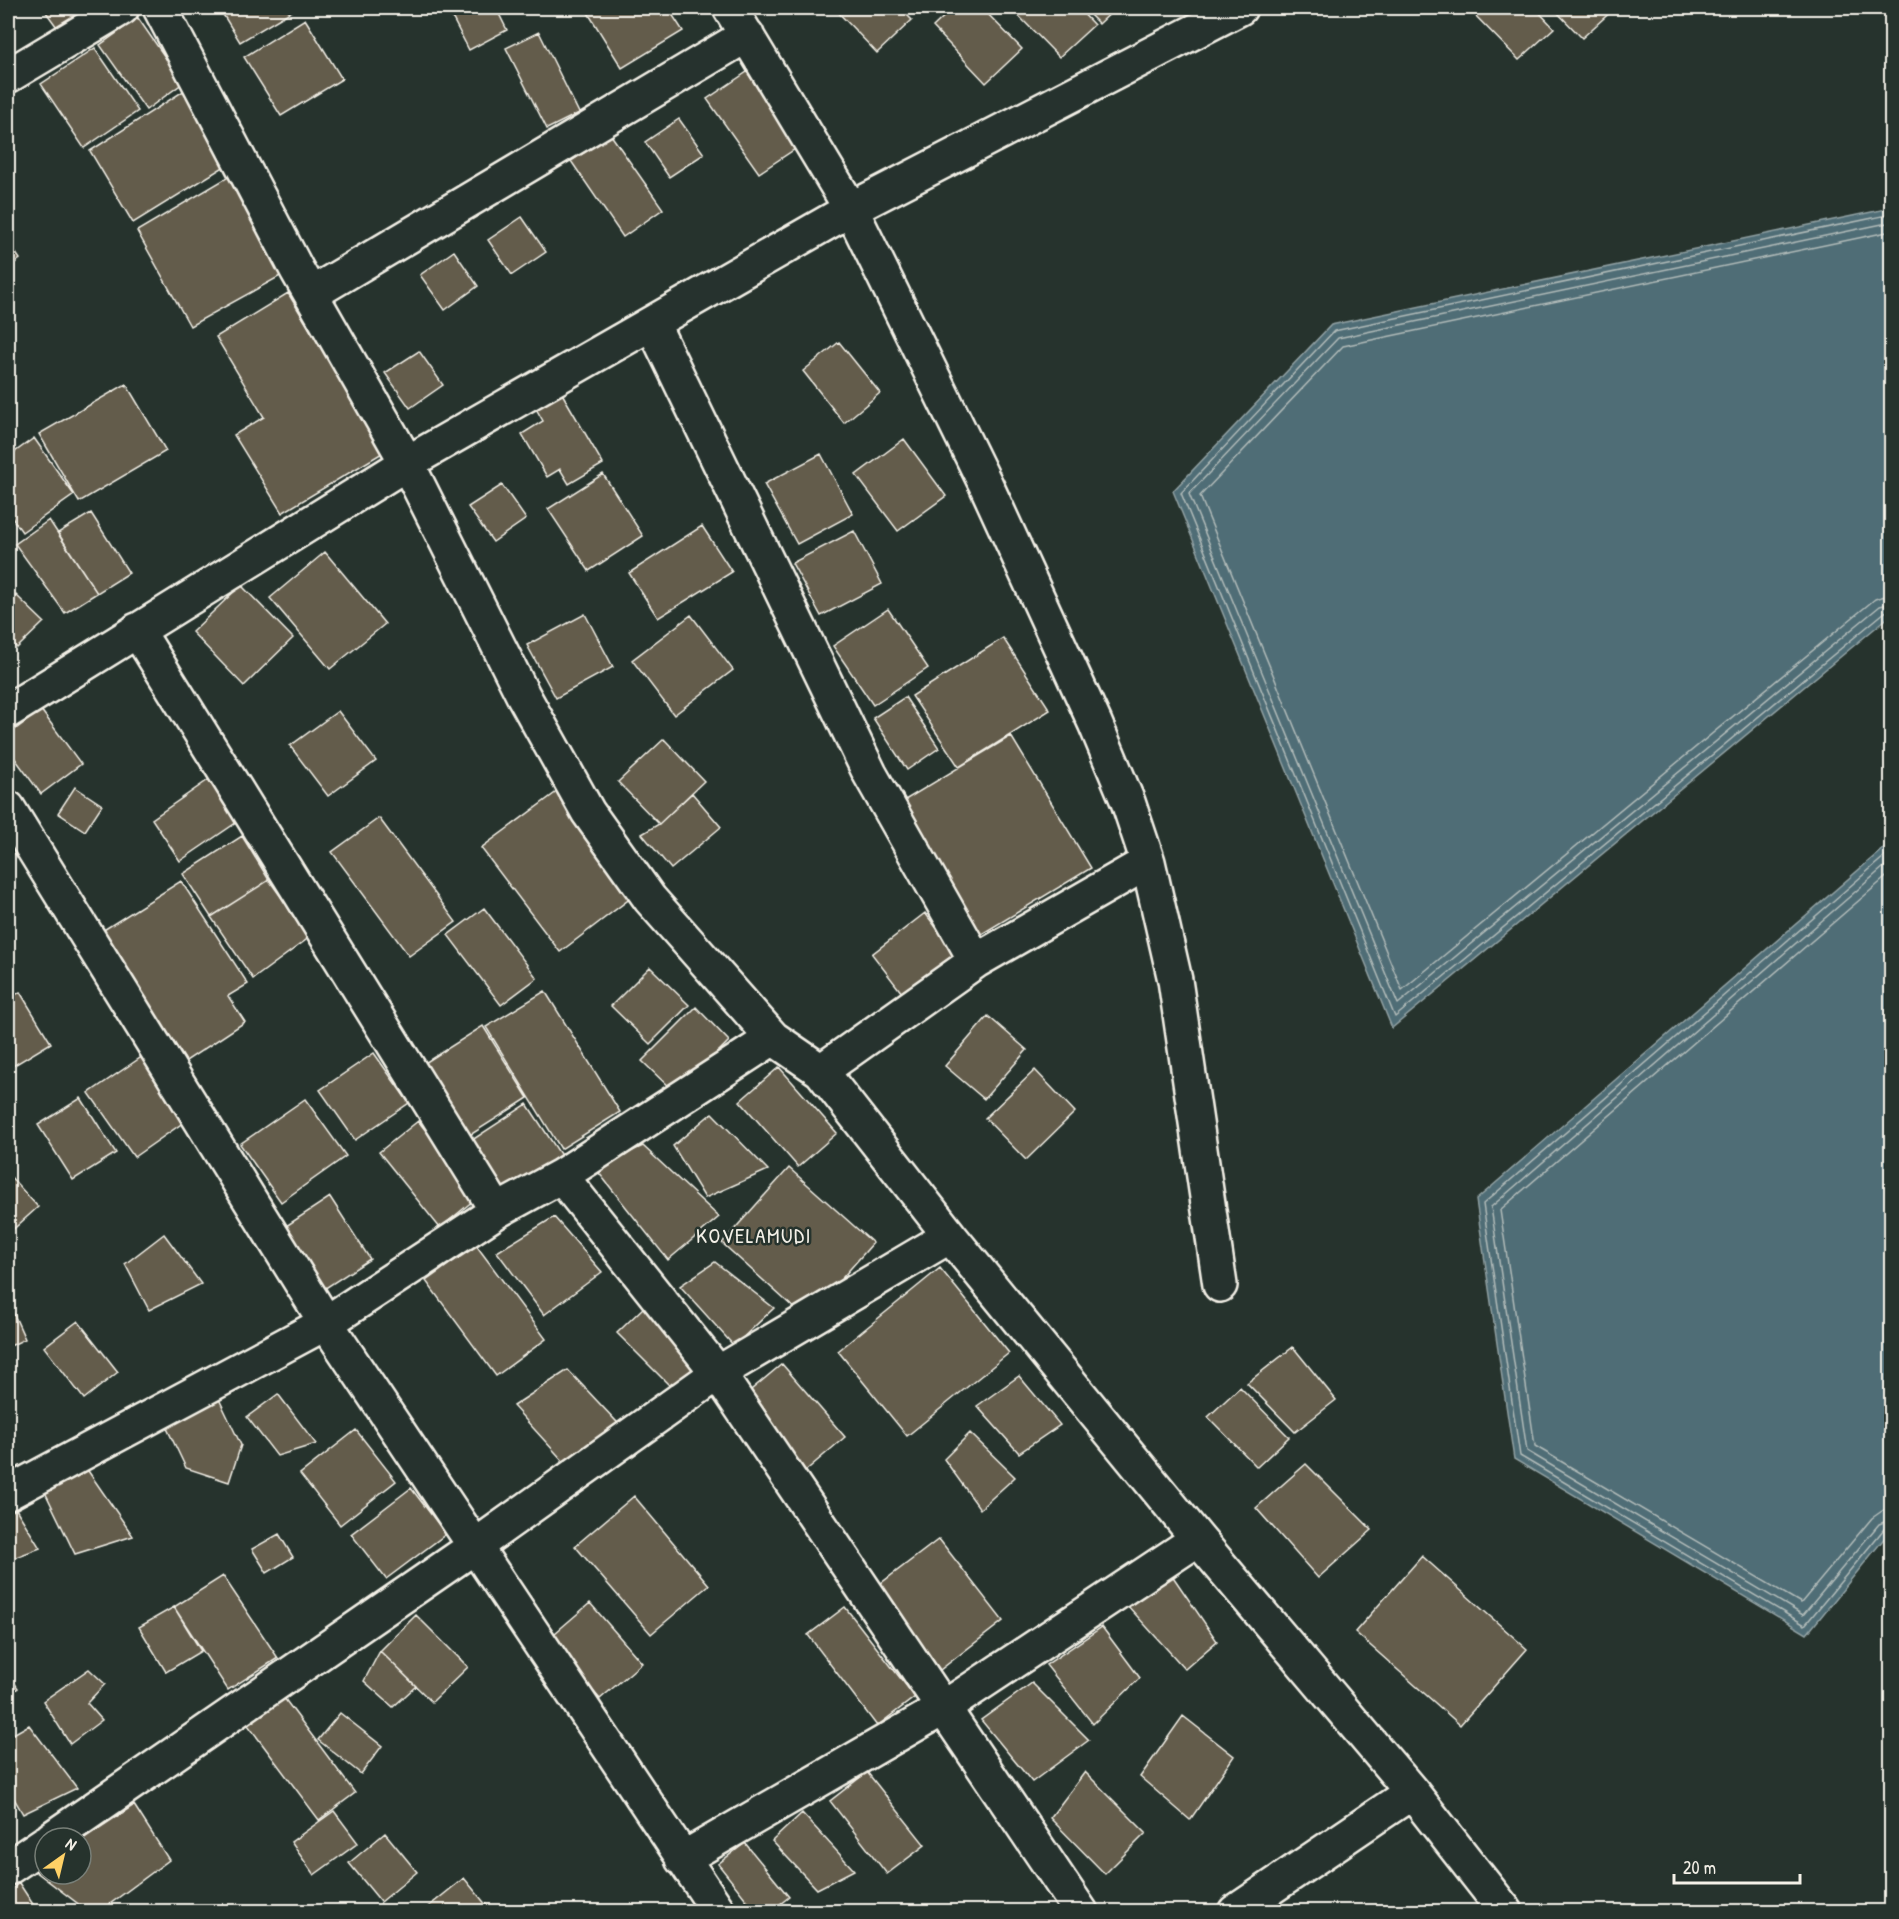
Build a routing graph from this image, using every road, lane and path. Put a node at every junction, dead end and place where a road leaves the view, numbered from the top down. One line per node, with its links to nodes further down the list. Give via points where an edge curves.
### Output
1 (122, 8): 6 (street)
2 (160, 8): 8 (street)
3 (730, 8): 5 (street)
4 (1240, 8): 7 (street)
5 (747, 35): 7 (street); 8 (street)
6 (8, 76)
7 (851, 209): 9 (street); 14 (street, via 986,485 1085,701 1128,802)
8 (311, 294): 10 (street)
9 (652, 323): 10 (street); 15 (street, via 870,774)
10 (407, 463): 11 (street); 16 (street, via 523,695 588,812 650,899)
11 (137, 630): 12 (street); 19 (street)
12 (8, 711)
13 (8, 808): 22 (street)
14 (1148, 862): 15 (street); 21 (street, via 1191,1074)
15 (976, 961): 17 (street)
16 (773, 1038): 17 (street); 18 (street)
17 (821, 1071): 20 (street)
18 (561, 1176): 19 (street); 23 (street)
19 (497, 1211): 22 (street)
20 (950, 1236): 23 (street); 25 (street)
21 (1220, 1285)
22 (326, 1323): 24 (street); 26 (street)
23 (718, 1373): 26 (street); 27 (street)
24 (8, 1493)
25 (1198, 1539): 27 (street); 28 (street)
26 (474, 1547): 29 (street); 31 (street)
27 (942, 1709): 31 (street); 34 (street)
28 (1413, 1792): 35 (street); 36 (street)
29 (69, 1826)
30 (33, 1851): 32 (street)
31 (682, 1859): 33 (street)
32 (8, 1868)
33 (719, 1911)
34 (1081, 1911)
35 (1234, 1911)
36 (1506, 1911)

